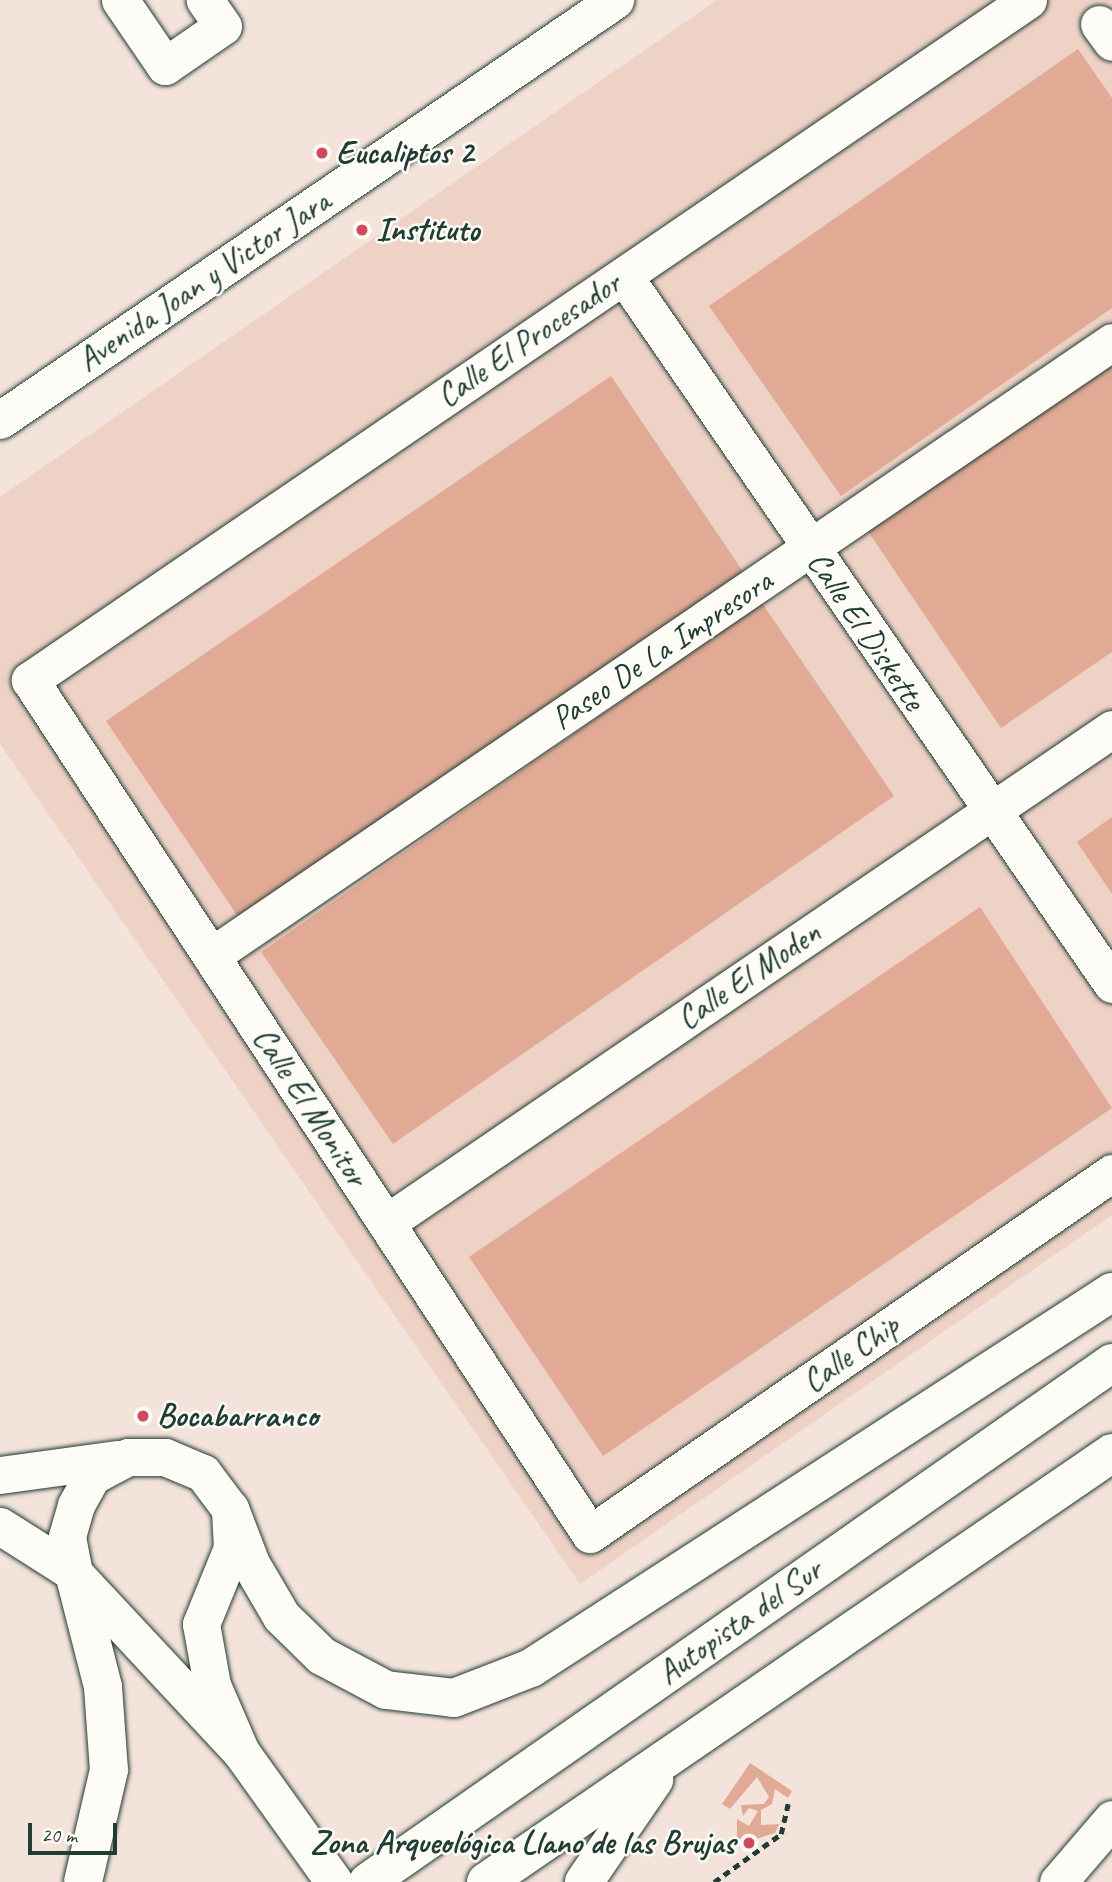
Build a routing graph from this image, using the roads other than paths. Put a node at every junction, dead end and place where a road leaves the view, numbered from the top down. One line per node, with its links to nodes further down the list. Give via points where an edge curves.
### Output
1 (120, 0): 2 (street, via 165,66 223,26)
2 (205, 0)
3 (615, 0): 7 (street, Avenida Joan y Victor Jara)
4 (1028, 0): 5 (street, Calle El Procesador)
5 (624, 275): 8 (street, Calle El Diskette); 9 (street, Calle El Procesador)
6 (1112, 342): 8 (street, Paseo De La Impresora)
7 (0, 420)
8 (810, 550): 11 (street, Calle El Diskette); 12 (street, Paseo De La Impresora)
9 (30, 680): 12 (street, Calle El Monitor)
10 (1112, 729): 11 (street, Calle El Moden)
11 (989, 813): 13 (street, Calle El Diskette); 15 (street, Calle El Moden)
12 (211, 956): 15 (street, Calle El Monitor)
13 (1112, 984)
14 (1112, 1173): 23 (street, Calle Chip)
15 (386, 1223): 23 (street, Calle El Monitor)
16 (1112, 1292): 21 (highway, via 531,1668 454,1698 386,1689 322,1656 282,1618 251,1564)
17 (1112, 1363): 28 (highway, Autopista del Sur)
18 (1112, 1453): 25 (highway, Autopista del Sur)
19 (128, 1457): 20 (street); 21 (street, via 165,1457 203,1473); 24 (street, via 92,1475 76,1505 67,1537)
20 (0, 1475)
21 (230, 1510): 26 (street, via 232,1548 201,1624 209,1675)
22 (0, 1526): 24 (street)
23 (590, 1534)
24 (74, 1573): 26 (street); 29 (highway, via 103,1687 109,1770)
25 (680, 1748): 31 (highway, Autopista del Sur); 32 (highway, via 624,1817)
26 (241, 1752): 30 (street)
27 (1112, 1819): 33 (street)
28 (374, 1877)
29 (83, 1882)
30 (334, 1882)
31 (486, 1882)
32 (584, 1882)
33 (1058, 1882)

